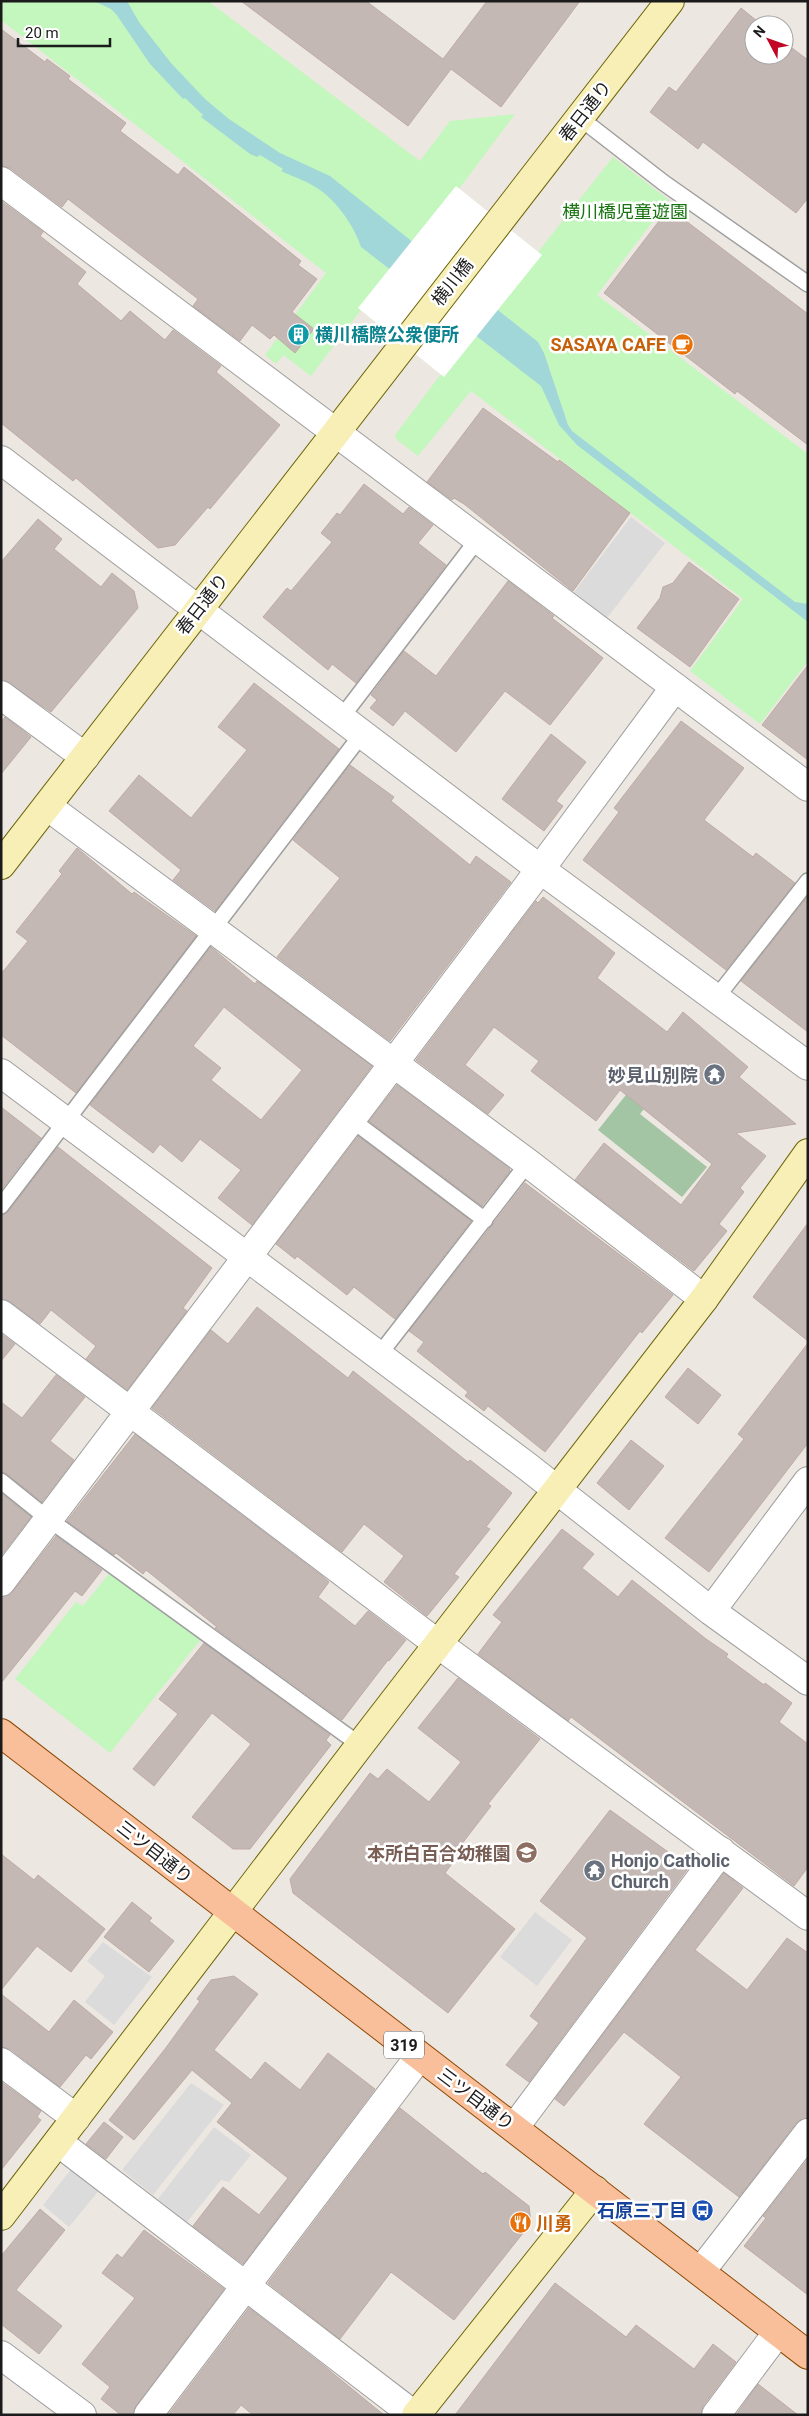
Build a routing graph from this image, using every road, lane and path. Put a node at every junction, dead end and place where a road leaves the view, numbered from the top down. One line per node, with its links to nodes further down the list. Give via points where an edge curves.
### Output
1 (670, 1): 2 (street, 春日通り)
2 (580, 118): 4 (street, 春日通り); 5 (lane, via 664,183)
3 (1, 181): 7 (street)
4 (500, 221): 6 (street, 横川橋)
5 (808, 284)
6 (403, 344): 7 (street, 春日通り)
7 (334, 433): 9 (street); 10 (street, 春日通り)
8 (1, 460): 10 (street)
9 (478, 539): 11 (street); 13 (lane)
10 (198, 610): 13 (street); 14 (street, 春日通り)
11 (674, 687): 15 (street); 18 (street)
12 (1, 695): 14 (street)
13 (351, 726): 18 (street); 20 (lane)
14 (85, 758): 16 (street, 春日通り)
15 (808, 787)
16 (47, 806): 17 (street, 春日通り); 20 (street)
17 (1, 865)
18 (540, 870): 21 (street); 22 (street)
19 (808, 881): 21 (lane)
20 (212, 928): 22 (street); 25 (lane)
21 (716, 998): 23 (street)
22 (393, 1062): 26 (street); 28 (street)
23 (808, 1066)
24 (1, 1073): 25 (street)
25 (65, 1119): 29 (lane); 31 (street)
26 (352, 1120): 30 (lane); 31 (street)
27 (808, 1153): 32 (street)
28 (528, 1163): 30 (lane); 32 (street)
29 (1, 1206)
30 (485, 1220): 34 (lane)
31 (247, 1256): 34 (street); 35 (street)
32 (704, 1299): 38 (street)
33 (1, 1314): 35 (street)
34 (379, 1355): 38 (street)
35 (129, 1411): 39 (street); 42 (street)
36 (1, 1481): 39 (lane)
37 (807, 1483): 41 (street)
38 (557, 1489): 41 (street); 42 (street)
39 (47, 1518): 40 (street); 45 (lane)
40 (1, 1582)
41 (711, 1610): 43 (street)
42 (438, 1644): 45 (street); 46 (street)
43 (808, 1681)
44 (1, 1733): 47 (main road, 三ツ目通り / 319)
45 (360, 1745): 47 (street)
46 (722, 1851): 48 (street); 52 (street)
47 (233, 1912): 49 (main road, 三ツ目通り / 319); 51 (street)
48 (808, 1916)
49 (418, 2057): 52 (main road, 三ツ目通り / 319); 58 (street)
50 (1, 2062): 51 (street)
51 (76, 2118): 54 (street)
52 (514, 2128): 55 (main road, 三ツ目通り / 319)
53 (808, 2133): 57 (street)
54 (58, 2142): 56 (street); 58 (street)
55 (594, 2190): 57 (main road, 三ツ目通り / 319); 64 (street)
56 (5, 2202)
57 (702, 2271): 59 (main road, 三ツ目通り / 319)
58 (245, 2285): 63 (street); 64 (street)
59 (778, 2332): 61 (main road, 三ツ目通り / 319); 65 (street)
60 (1, 2355): 62 (street)
61 (808, 2355)
62 (82, 2415)
63 (148, 2415)
64 (415, 2415)
65 (716, 2415)

